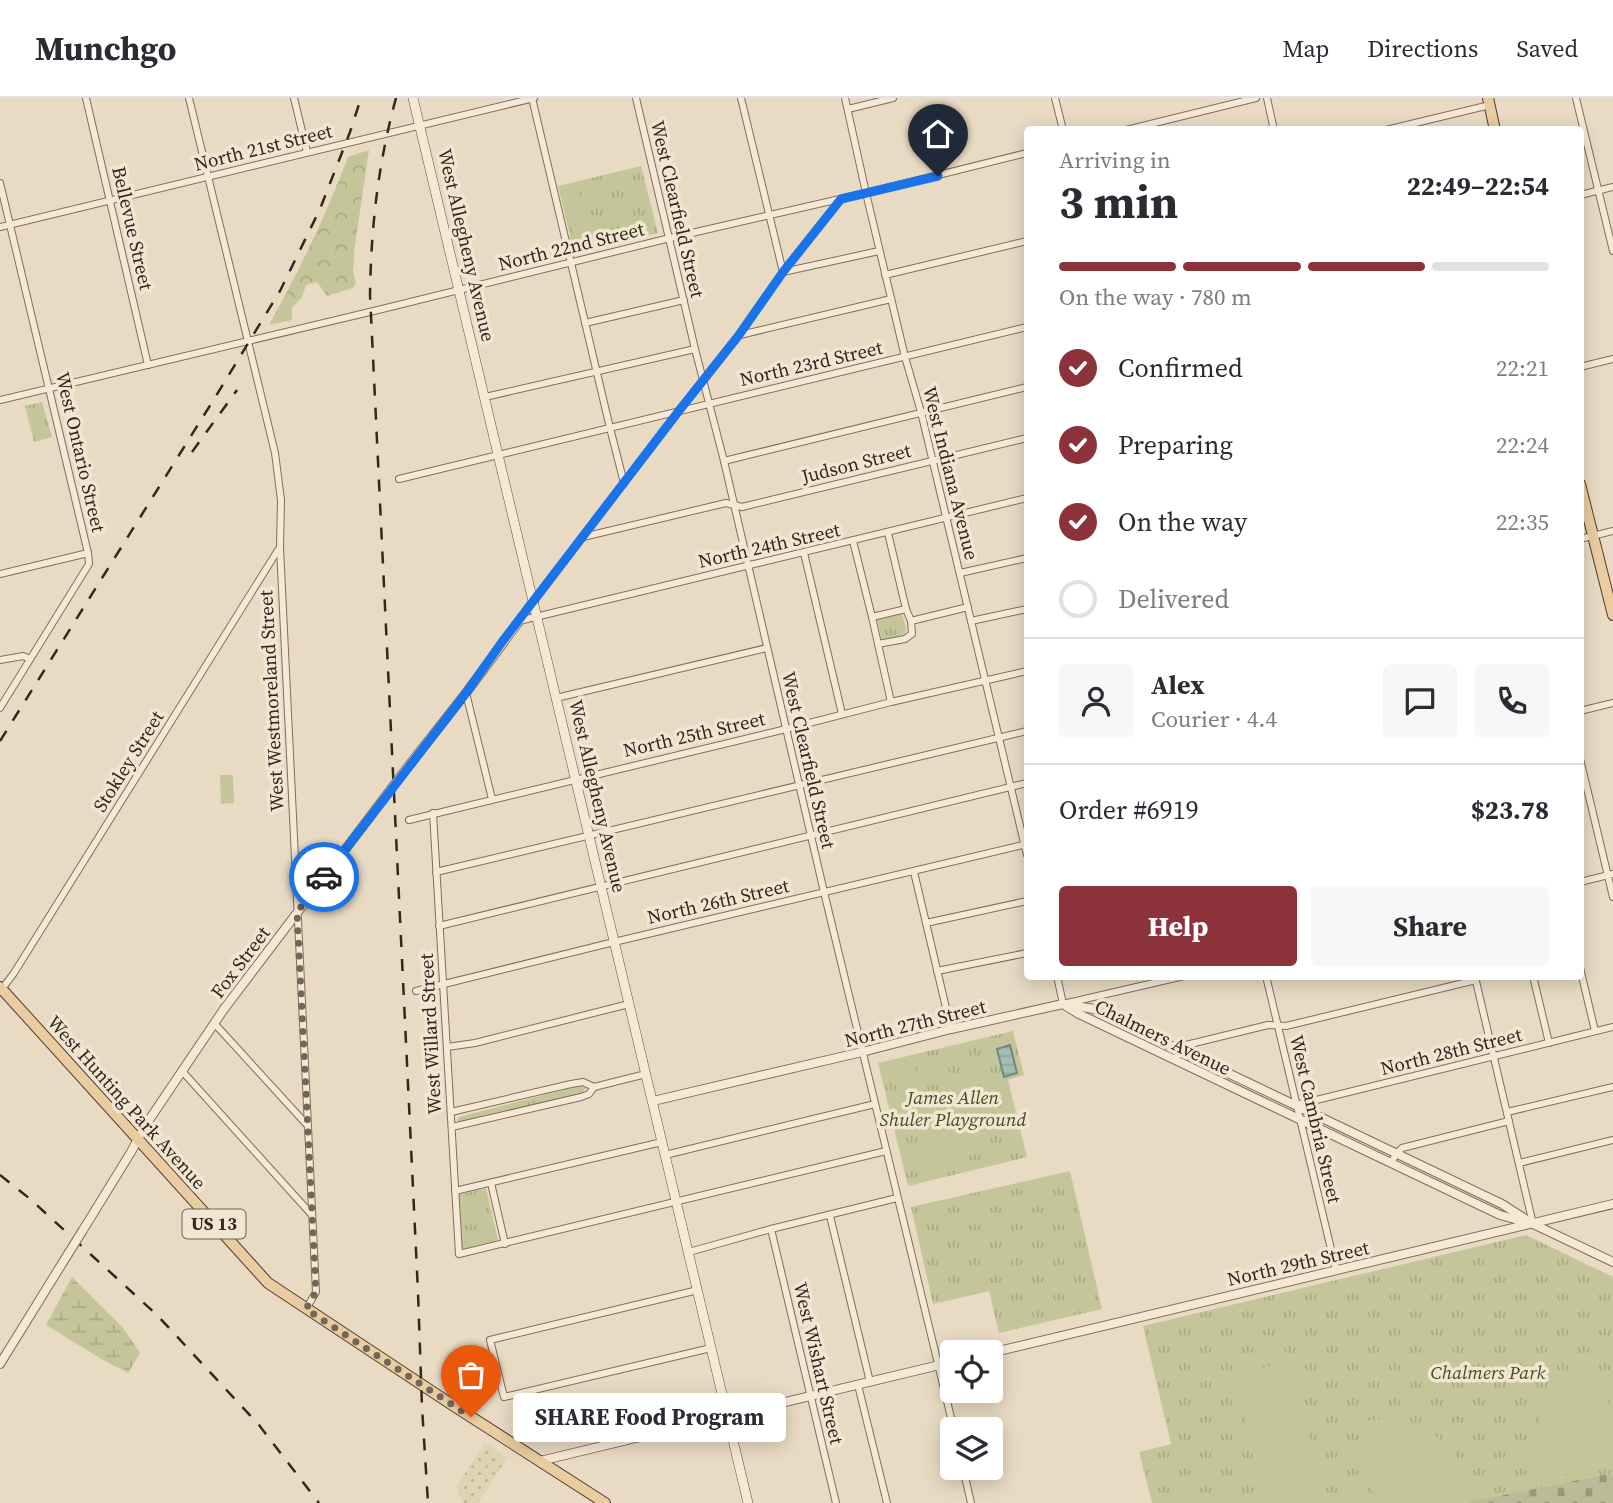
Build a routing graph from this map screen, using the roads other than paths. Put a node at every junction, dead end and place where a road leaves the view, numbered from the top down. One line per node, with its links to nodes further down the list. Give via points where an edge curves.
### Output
1 (86, 98): 33 (street, Bellevue Street)
2 (189, 98): 26 (street, West Westmoreland Street)
3 (294, 98): 24 (street)
4 (413, 98): 16 (main road, West Allegheny Avenue)
5 (533, 98): 16 (street, North 21st Street); 41 (street)
6 (636, 98): 37 (street, West Clearfield Street)
7 (741, 98): 34 (street)
8 (845, 98): 15 (street, West Indiana Avenue)
9 (893, 98): 15 (street)
10 (1055, 98): 17 (street)
11 (1256, 98): 18 (street)
12 (1267, 98): 19 (street)
13 (1576, 98): 22 (street)
14 (1489, 101): 20 (street); 21 (main road)
15 (848, 109): 30 (street, West Indiana Avenue)
16 (420, 125): 24 (street, North 21st Street); 44 (main road, West Allegheny Avenue)
17 (1062, 126)
18 (1142, 126)
19 (1273, 126)
20 (1400, 126)
21 (1494, 126)
22 (1583, 126)
23 (1584, 131): 29 (street)
24 (307, 152): 26 (street, North 21st Street)
25 (1024, 154): 30 (street, North 22nd Street)
26 (208, 176): 33 (street, North 21st Street); 50 (street, West Westmoreland Street)
27 (0, 183): 35 (street, West Ontario Street)
28 (1613, 187): 29 (street)
29 (1598, 190): 31 (street); 40 (street)
30 (866, 193): 32 (street, North 22nd Street); 39 (street, West Indiana Avenue)
31 (1584, 194)
32 (841, 199): 34 (street, North 22nd Street); 42 (street, Fox Street)
33 (111, 200): 35 (street, North 21st Street); 54 (street, Bellevue Street)
34 (770, 215): 37 (street, North 22nd Street); 42 (street)
35 (10, 225): 36 (street, North 21st Street); 58 (street, West Ontario Street)
36 (0, 227)
37 (670, 238): 41 (street, North 22nd Street); 46 (street, West Clearfield Street)
38 (1024, 242): 43 (street)
39 (879, 251): 42 (street); 43 (street, West Indiana Avenue)
40 (1613, 251)
41 (571, 264): 44 (street, North 22nd Street); 47 (street)
42 (783, 272): 49 (street, Fox Street)
43 (885, 275): 45 (street, West Indiana Avenue)
44 (459, 289): 50 (street, North 22nd Street); 60 (main road, West Allegheny Avenue)
45 (891, 299): 49 (street); 52 (street, West Indiana Avenue)
46 (684, 300): 47 (street); 51 (street, West Clearfield Street)
47 (585, 323): 56 (street)
48 (1024, 328): 52 (street, North 23rd Street)
49 (739, 335): 57 (street, Fox Street)
50 (248, 341): 54 (street, North 22nd Street); 82 (street, West Westmoreland Street, via 275,453 281,500)
51 (695, 349): 56 (street); 57 (street, West Clearfield Street)
52 (905, 357): 62 (street, North 23rd Street); 64 (street, West Indiana Avenue)
53 (1613, 359): 55 (street)
54 (148, 365): 58 (street, North 22nd Street)
55 (1584, 366)
56 (596, 371): 60 (street); 65 (street)
57 (703, 380): 62 (street, West Clearfield Street); 63 (street, Fox Street)
58 (50, 388): 61 (street, North 22nd Street); 83 (street, West Ontario Street)
59 (1024, 388): 64 (street)
60 (485, 397): 67 (main road, West Allegheny Avenue)
61 (0, 400)
62 (709, 403): 63 (street, North 23rd Street); 68 (street, West Clearfield Street)
63 (678, 412): 65 (street, North 23rd Street); 71 (street, Fox Street)
64 (921, 412): 68 (street); 69 (street, West Indiana Avenue)
65 (610, 428): 67 (street, North 23rd Street); 71 (street)
66 (1024, 440): 69 (street, Judson Street)
67 (499, 455): 70 (street, North 23rd Street); 89 (main road, West Allegheny Avenue)
68 (724, 461): 74 (street, West Clearfield Street)
69 (932, 461): 74 (street, Judson Street); 75 (street, West Indiana Avenue)
70 (399, 479)
71 (624, 483): 79 (street, Fox Street)
72 (1024, 499): 75 (street, North 24th Street)
73 (1584, 500): 78 (main road)
74 (734, 505): 79 (street, Judson Street, via 726,503); 86 (street, West Clearfield Street)
75 (946, 518): 77 (street, North 24th Street); 87 (street, West Indiana Avenue)
76 (1613, 531): 78 (street)
77 (888, 533): 81 (street, North 24th Street); 91 (street)
78 (1593, 536): 80 (street); 93 (main road)
79 (583, 537): 89 (street, Fox Street)
80 (1584, 538)
81 (853, 541): 84 (street, North 24th Street); 95 (street)
82 (279, 548): 135 (street, West Westmoreland Street); 149 (street, Stokley Street)
83 (89, 553): 88 (street); 101 (street, West Ontario Street, via 89,564)
84 (804, 554): 86 (street, North 24th Street); 111 (street)
85 (1024, 559): 87 (street)
86 (748, 566): 94 (street, North 24th Street); 100 (street, West Clearfield Street)
87 (960, 573): 90 (street, West Indiana Avenue)
88 (0, 574)
89 (534, 601): 94 (main road, West Allegheny Avenue); 96 (street, Fox Street)
90 (968, 607): 97 (street); 98 (street, West Indiana Avenue)
91 (906, 609): 95 (street); 97 (street)
92 (1024, 610): 98 (street)
93 (1613, 615)
94 (537, 616): 96 (street, North 24th Street); 106 (main road, West Allegheny Avenue)
95 (872, 617): 99 (street)
96 (518, 621): 105 (street, Fox Street)
97 (911, 621): 99 (street, via 912,634 905,639)
98 (971, 621): 104 (street, West Indiana Avenue)
99 (878, 644): 107 (street)
100 (767, 648): 106 (street); 112 (street, West Clearfield Street)
101 (30, 659): 102 (street); 109 (street, West Ontario Street)
102 (0, 660)
103 (1024, 672): 104 (street, North 25th Street)
104 (985, 680): 107 (street, North 25th Street); 114 (street, West Indiana Avenue)
105 (466, 693): 120 (street); 135 (street, Fox Street, bridge)
106 (556, 698): 116 (main road, West Allegheny Avenue)
107 (891, 702): 111 (street, North 25th Street)
108 (1613, 703): 110 (street)
109 (0, 708)
110 (1584, 710)
111 (842, 714): 112 (street, North 25th Street)
112 (786, 729): 116 (street, North 25th Street); 118 (street, West Clearfield Street)
113 (1024, 732): 114 (street)
114 (999, 738): 118 (street); 119 (street, West Indiana Avenue)
115 (1584, 774): 129 (street)
116 (575, 779): 120 (street, North 25th Street); 124 (main road, West Allegheny Avenue)
117 (1024, 784): 119 (street)
118 (799, 786): 123 (street, West Clearfield Street); 124 (street)
119 (1011, 787): 123 (street); 125 (street, West Indiana Avenue)
120 (492, 799): 121 (street, North 25th Street)
121 (433, 813): 122 (street, North 25th Street); 127 (street, West Willard Street)
122 (409, 820)
123 (810, 835): 131 (street); 132 (street, West Clearfield Street)
124 (589, 836): 127 (street); 131 (main road, West Allegheny Avenue)
125 (1024, 836)
126 (1024, 844): 128 (street, North 26th Street)
127 (436, 872): 137 (street, West Willard Street)
128 (914, 872): 132 (street, North 26th Street); 136 (street)
129 (1610, 874): 130 (street); 133 (street)
130 (1584, 881)
131 (601, 886): 137 (street); 138 (main road, West Allegheny Avenue)
132 (824, 892): 138 (street, North 26th Street); 161 (street, West Clearfield Street)
133 (1613, 897)
134 (1024, 902): 136 (street)
135 (297, 912): 153 (street, Fox Street); 175 (street, West Westmoreland Street)
136 (926, 923): 140 (street)
137 (439, 926): 148 (street, West Willard Street)
138 (614, 942): 148 (street, North 26th Street); 151 (main road, West Allegheny Avenue)
139 (1024, 954): 140 (street)
140 (937, 971): 156 (street)
141 (1057, 980): 152 (street)
142 (1167, 980): 152 (street, North 27th Street)
143 (1267, 980): 154 (street, West Cambria Street)
144 (1468, 980): 154 (street)
145 (1476, 980): 162 (street)
146 (1534, 980): 158 (street)
147 (1583, 980): 157 (street)
148 (443, 984): 150 (street, North 26th Street); 159 (street, West Willard Street)
149 (1, 988): 177 (main road, West Hunting Park Avenue / US 13)
150 (416, 991)
151 (629, 1004): 159 (street); 165 (main road, West Allegheny Avenue)
152 (1063, 1004): 156 (street, North 27th Street); 160 (street, Chalmers Avenue, via 1094,1009); 163 (street, Chalmers Avenue)
153 (214, 1023): 164 (street, Fox Street); 175 (street)
154 (1278, 1025): 160 (street); 170 (street, West Cambria Street)
155 (1613, 1027): 157 (street, North 28th Street)
156 (951, 1029): 161 (street, North 27th Street)
157 (1595, 1031): 158 (street, North 28th Street)
158 (1549, 1043): 162 (street, North 28th Street)
159 (447, 1047): 171 (street, West Willard Street)
160 (1180, 1050): 163 (street); 170 (street, Chalmers Avenue)
161 (862, 1052): 168 (street, North 27th Street); 169 (street, West Clearfield Street)
162 (1494, 1057): 170 (street, North 28th Street); 172 (street)
163 (1175, 1060): 173 (street, Chalmers Avenue)
164 (182, 1071): 177 (street, Fox Street); 190 (street)
165 (646, 1074): 166 (street); 168 (main road, West Allegheny Avenue)
166 (594, 1087): 171 (street, via 583,1082 571,1084); 176 (street, via 581,1097)
167 (1613, 1087): 172 (street)
168 (653, 1101): 179 (main road, West Allegheny Avenue)
169 (875, 1104): 180 (street, West Clearfield Street); 182 (street)
170 (1296, 1105): 173 (street, West Cambria Street); 181 (street, Chalmers Avenue)
171 (451, 1112): 176 (street, West Willard Street)
172 (1507, 1112): 174 (street)
173 (1299, 1120): 183 (street, Chalmers Avenue); 197 (street, West Cambria Street)
174 (1509, 1121): 181 (street, via 1402,1148); 184 (street)
175 (308, 1126): 190 (street, West Westmoreland Street)
176 (452, 1127): 186 (street, West Willard Street)
177 (138, 1140): 199 (main road, West Hunting Park Avenue / US 13, via 263,1278); 202 (street, Fox Street, bridge)
178 (1613, 1140): 184 (street)
179 (662, 1142): 182 (main road, West Allegheny Avenue); 185 (street)
180 (886, 1151): 187 (street, West Clearfield Street); 188 (street)
181 (1396, 1154): 183 (street); 192 (street, Chalmers Avenue, via 1502,1204)
182 (665, 1155): 188 (main road, West Allegheny Avenue)
183 (1391, 1163): 192 (street, Chalmers Avenue, via 1500,1215)
184 (1519, 1163): 192 (street)
185 (491, 1182): 186 (street); 194 (street)
186 (455, 1191): 194 (street, West Willard Street, via 459,1254)
187 (897, 1198): 191 (street); 203 (street, West Clearfield Street)
188 (676, 1200): 194 (street); 195 (main road, West Allegheny Avenue)
189 (1613, 1204): 192 (street, North 29th Street)
190 (312, 1215): 199 (street, West Westmoreland Street, via 316,1292)
191 (830, 1216): 193 (street); 204 (street)
192 (1533, 1224): 196 (street, Chalmers Avenue); 197 (street, North 29th Street)
193 (771, 1229): 195 (street); 206 (street, West Wishart Street)
194 (505, 1244)
195 (689, 1252): 198 (main road, West Allegheny Avenue)
196 (1613, 1262)
197 (1336, 1270): 201 (street, North 29th Street)
198 (698, 1290): 200 (main road, West Allegheny Avenue); 200 (street, via 490,1340 504,1397)
199 (306, 1309): 209 (main road, West Hunting Park Avenue / US 13)
200 (712, 1348): 207 (main road, West Allegheny Avenue)
201 (1003, 1350)
202 (0, 1364)
203 (939, 1366): 204 (street); 208 (street, West Clearfield Street)
204 (870, 1382): 205 (street)
205 (858, 1385): 206 (street); 214 (street)
206 (811, 1396): 207 (street); 213 (street, West Wishart Street)
207 (728, 1416): 209 (street); 212 (main road, West Allegheny Avenue)
208 (951, 1417)
209 (540, 1461): 211 (main road, West Hunting Park Avenue / US 13)
210 (965, 1480): 215 (street)
211 (605, 1503)
212 (748, 1503)
213 (836, 1503)
214 (887, 1503)
215 (971, 1503)

